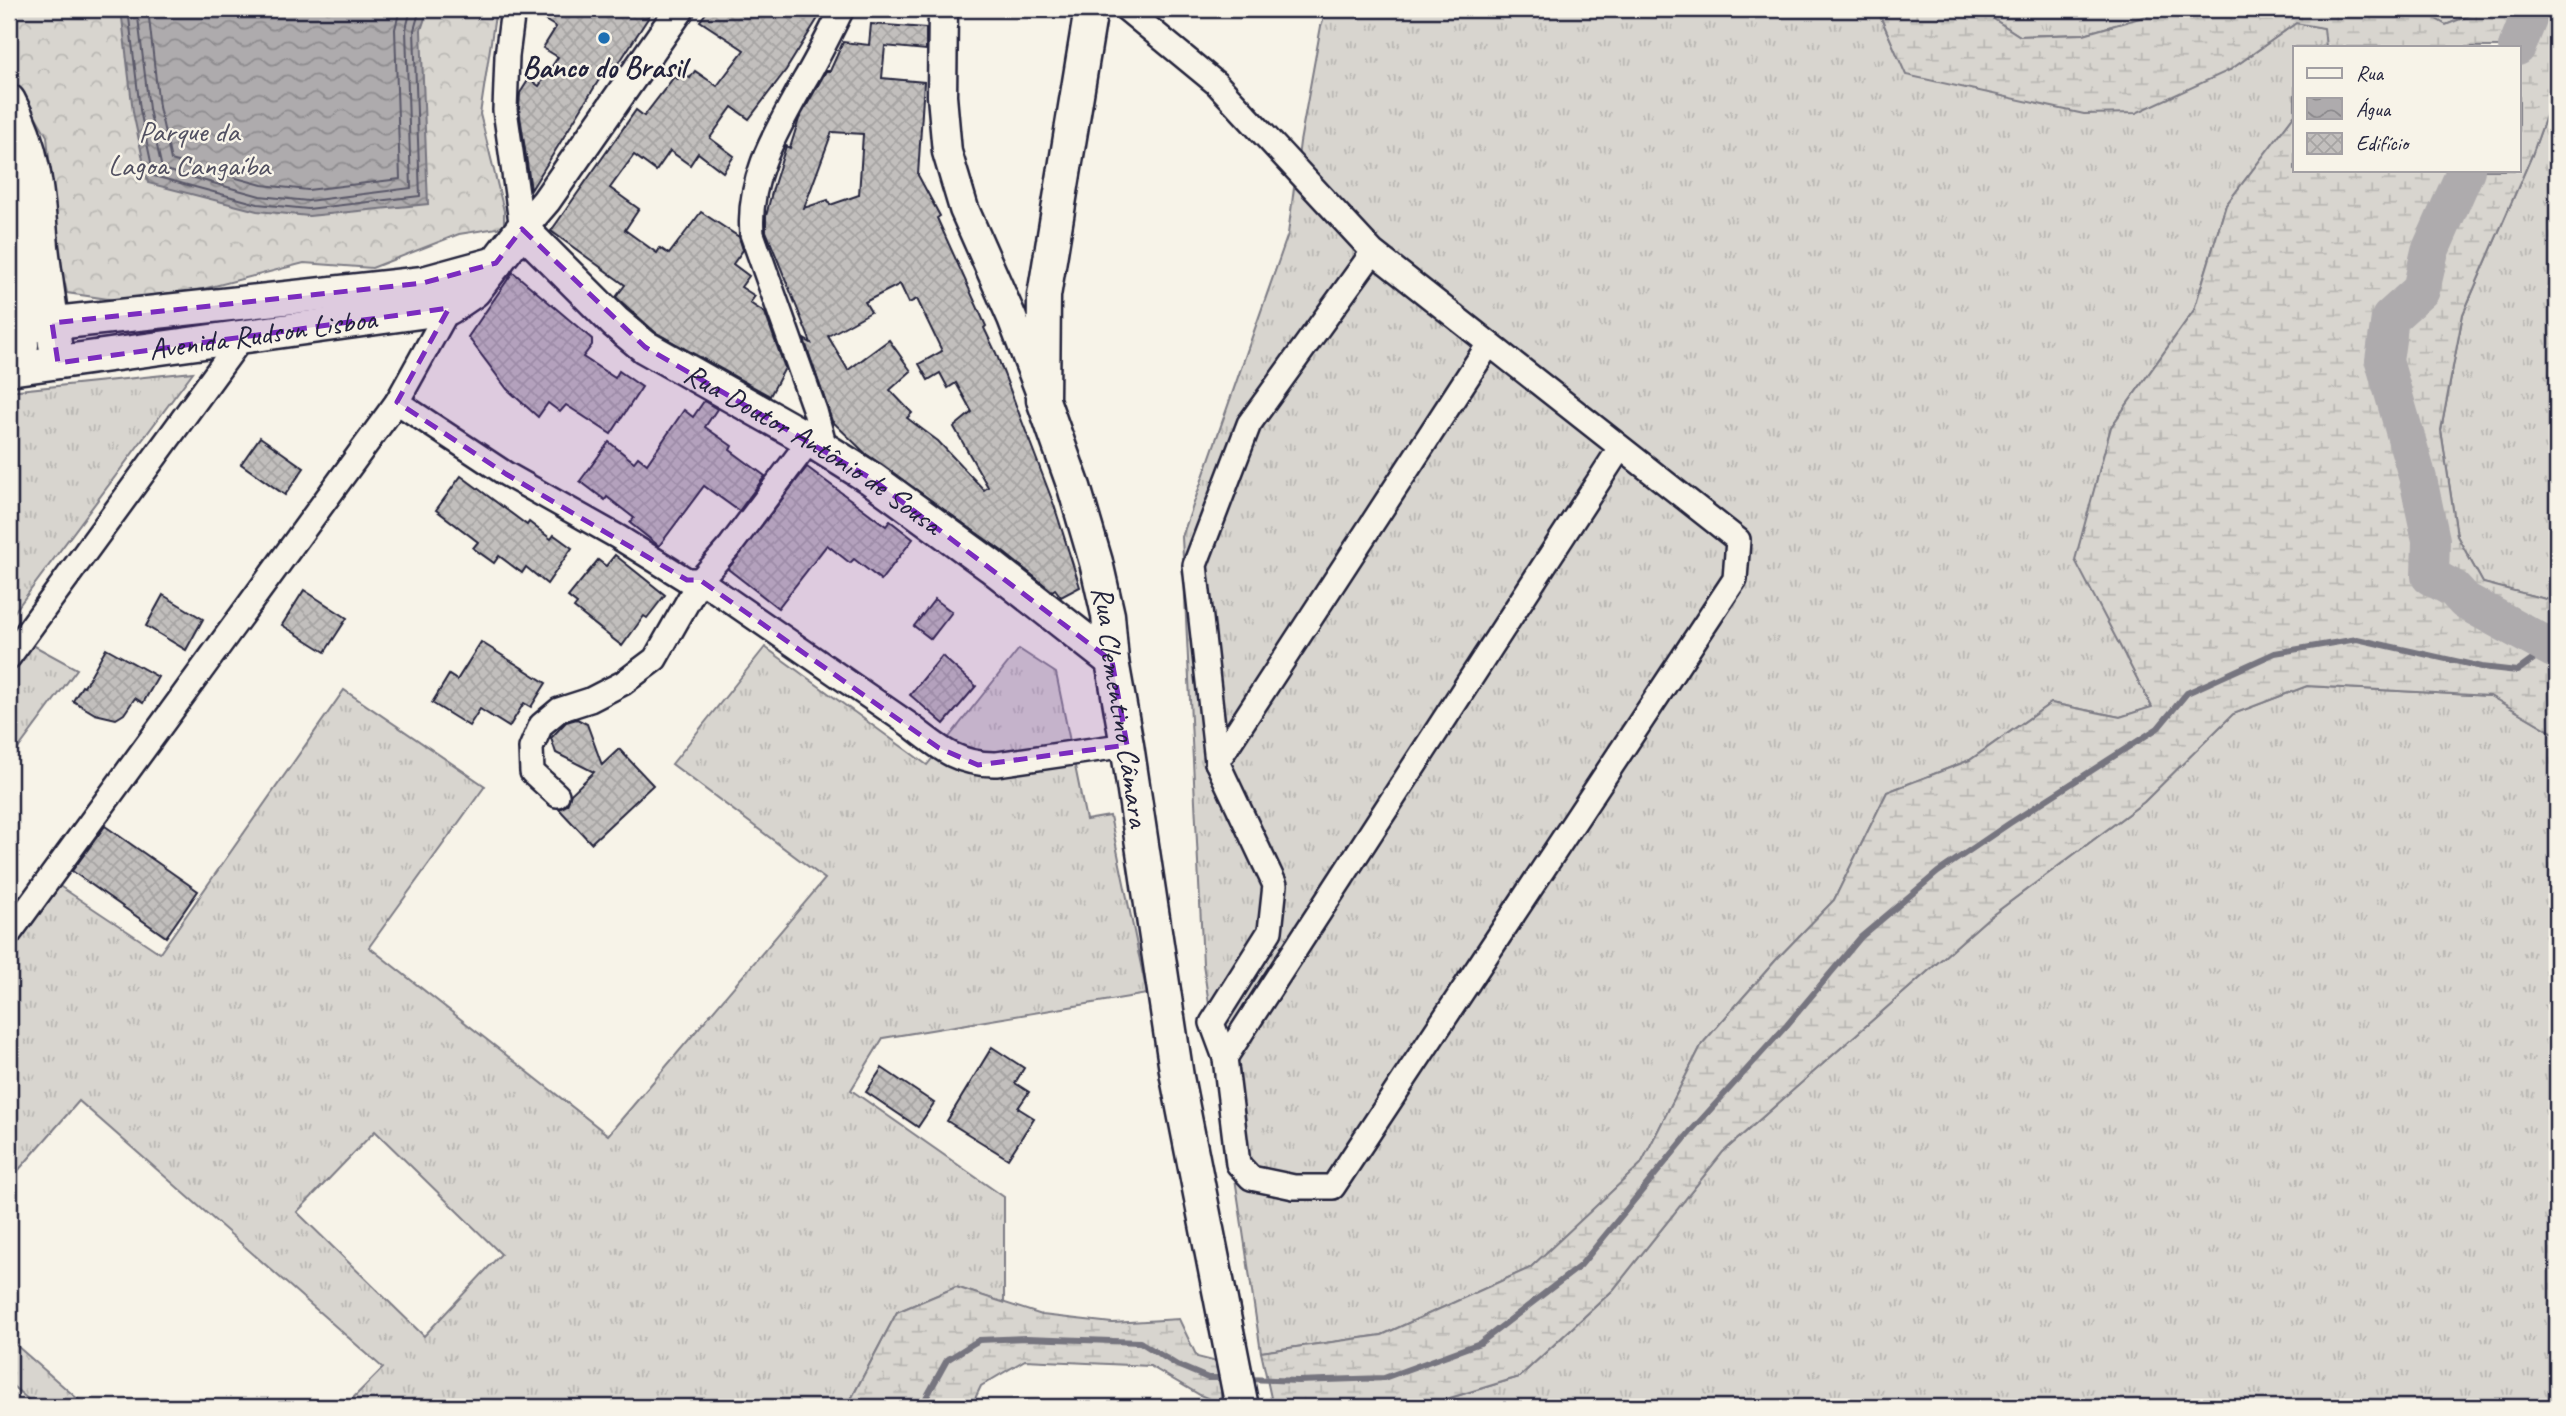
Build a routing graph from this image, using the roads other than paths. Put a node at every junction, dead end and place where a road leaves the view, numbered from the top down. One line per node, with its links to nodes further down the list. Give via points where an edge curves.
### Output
1 (513, 9): 9 (street, via 505,110)
2 (680, 9): 9 (street)
3 (842, 9): 21 (street, via 767,153 750,215 757,248 815,411)
4 (943, 9): 19 (street, via 947,152 964,209)
5 (1091, 9): 19 (main road, Rua Clementino Câmara, via 1044,296)
6 (1126, 9): 10 (street, via 1217,84)
7 (9, 102): 14 (main road, via 32,155 43,249)
8 (9, 167): 12 (main road)
9 (522, 229): 11 (main road, Avenida Rudson Lisboa); 21 (main road, Rua Doutor Antônio de Sousa, via 645,347)
10 (1373, 252): 16 (street); 27 (street, via 1248,424 1195,565)
11 (496, 262): 13 (main road, Avenida Rudson Lisboa, via 474,291); 14 (main road, Avenida Rudson Lisboa, via 423,283)
12 (14, 293): 14 (main road)
13 (449, 308): 15 (main road, Avenida Rudson Lisboa); 20 (street)
14 (28, 326): 17 (main road); 18 (main road)
15 (244, 335): 17 (main road, Avenida Rudson Lisboa); 24 (street)
16 (1489, 344): 22 (street); 27 (street)
17 (58, 363): 18 (main road, Avenida Rudson Lisboa)
18 (16, 368)
19 (1043, 400): 25 (main road, Rua Clementino Câmara, via 1096,562)
20 (397, 402): 23 (street, via 506,474 687,580); 29 (street)
21 (818, 444): 23 (street); 25 (main road, Rua Doutor Antônio de Sousa, via 991,566)
22 (1620, 448): 30 (street); 30 (street, via 1738,540 1735,579 1333,1187 1294,1187 1251,1178 1238,1164)
23 (700, 580): 26 (street, via 959,759 978,765 998,764); 28 (street, via 655,659 623,683 559,710 541,725 531,748 532,772)
24 (9, 657)
25 (1112, 661): 26 (main road, Rua Clementino Câmara)
26 (1127, 745): 31 (main road, Rua Clementino Câmara, via 1177,1077)
27 (1217, 762): 30 (street, via 1275,885 1270,931 1212,1023)
28 (557, 795)
29 (9, 934)
30 (1225, 1058)
31 (1242, 1407)

